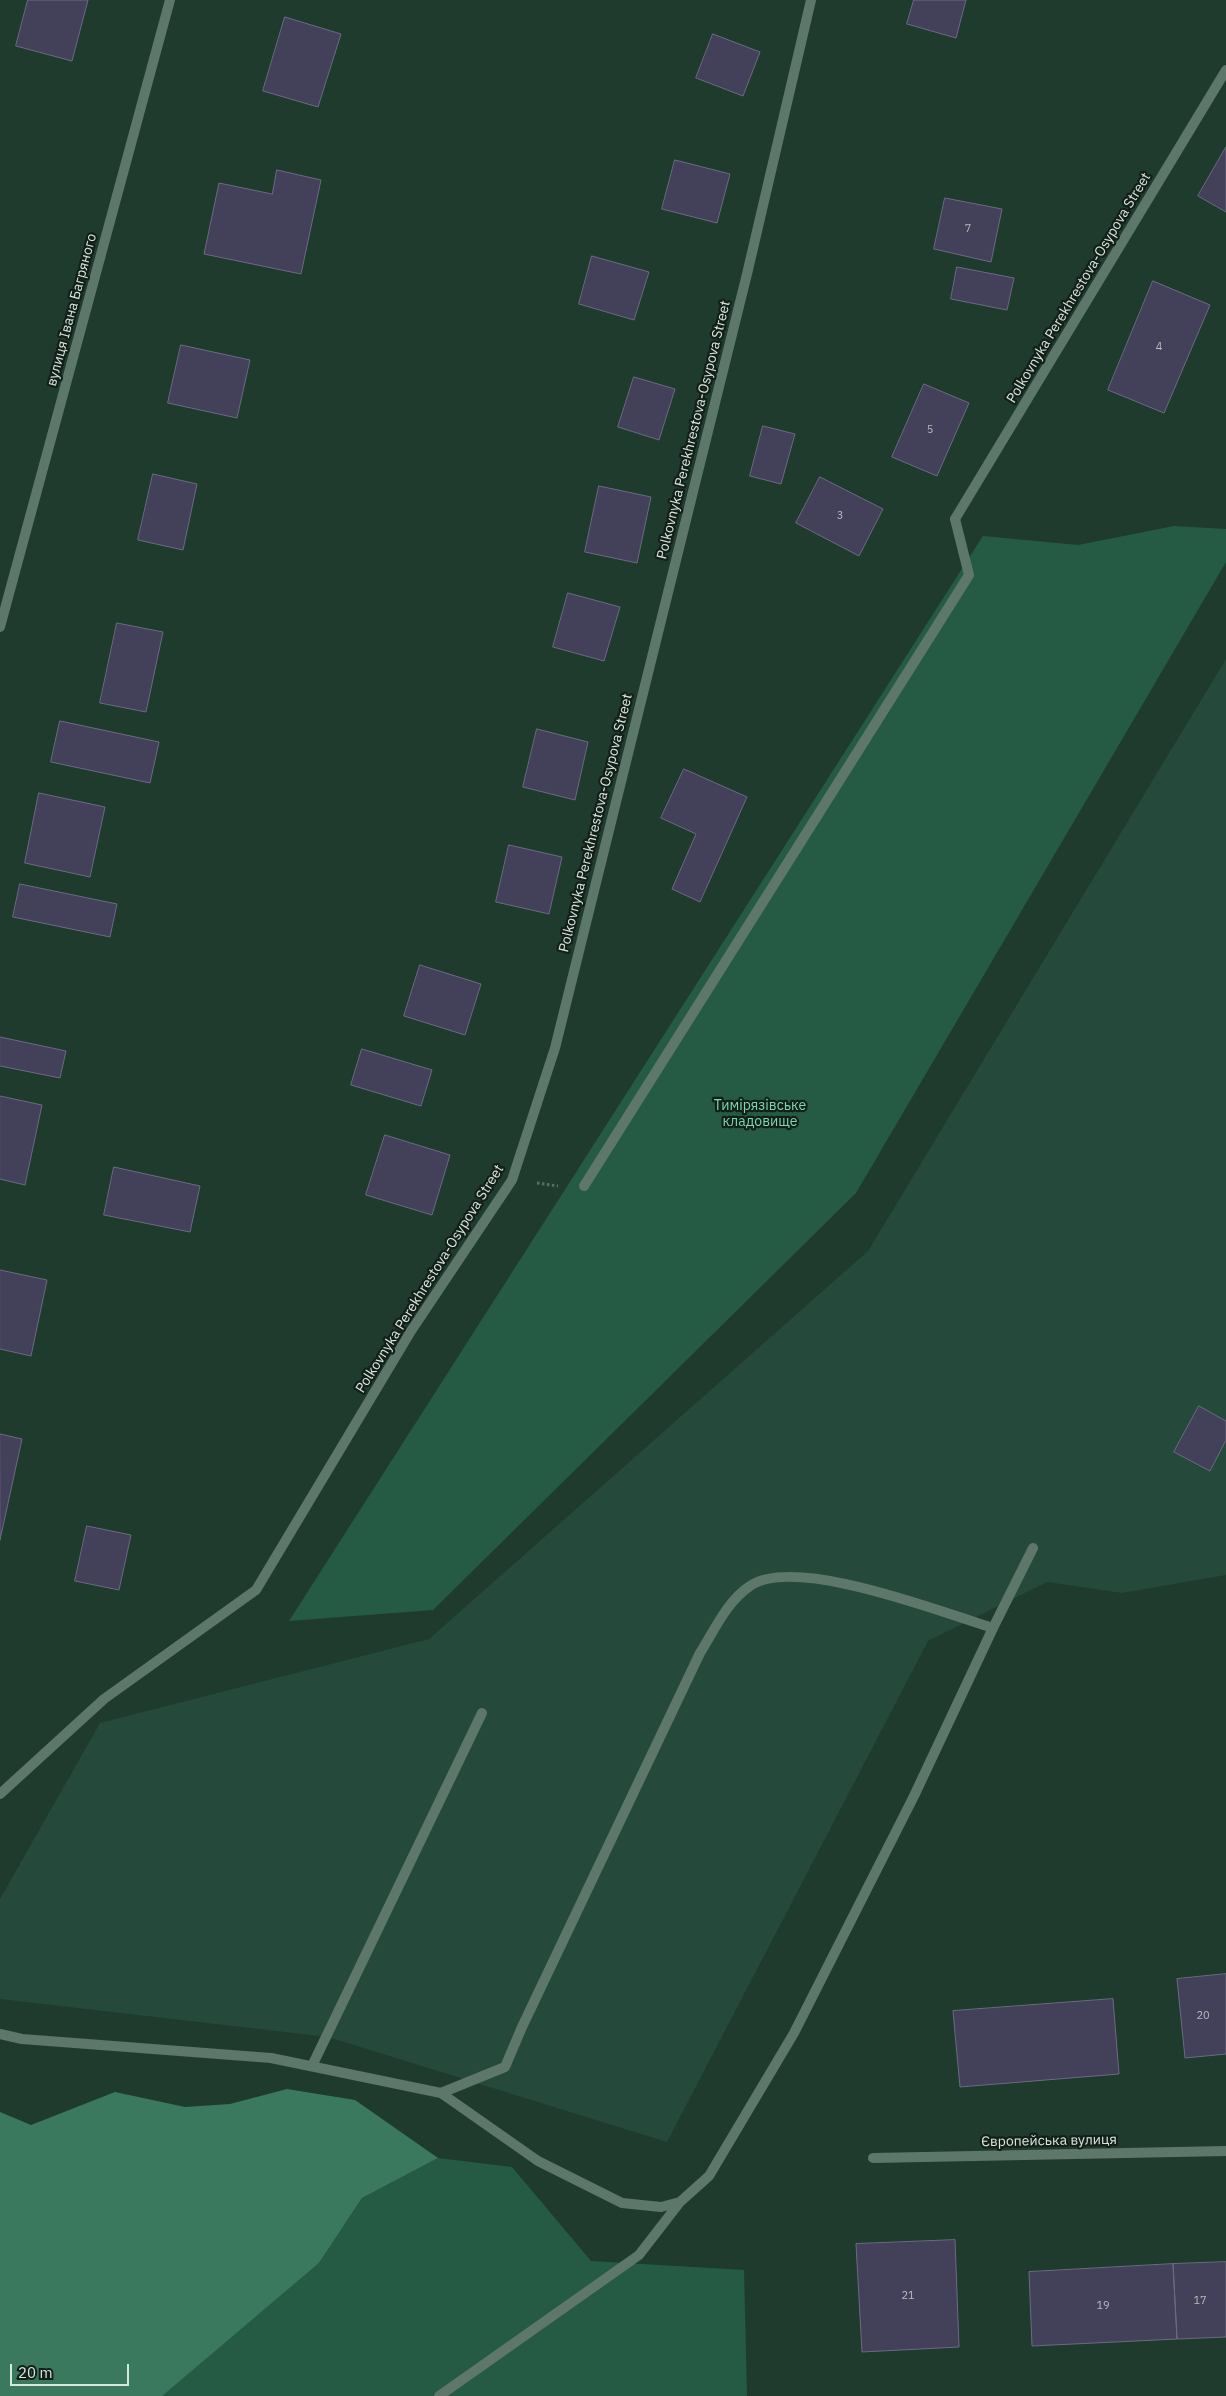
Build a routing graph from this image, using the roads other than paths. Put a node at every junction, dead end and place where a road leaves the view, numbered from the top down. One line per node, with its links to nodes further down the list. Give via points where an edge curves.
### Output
1 (170, 0): 4 (street, вулиця Івана Багряного)
2 (811, 0): 9 (street, Polkovnyka Perekhrestova-Osypova Street, via 747,274 555,1048 512,1180 412,1331 256,1590 104,1699)
3 (1226, 70): 5 (street, Polkovnyka Perekhrestova-Osypova Street, via 955,519 969,575)
4 (0, 627)
5 (584, 1186)
6 (1033, 1548): 7 (street)
7 (993, 1628): 12 (street, via 864,1587 779,1576 750,1585 729,1606 700,1653 505,2067); 15 (street, via 914,1796 794,2034 709,2176)
8 (482, 1713): 11 (street)
9 (0, 1794)
10 (0, 2034): 11 (street, via 22,2039 271,2058)
11 (312, 2066): 12 (street)
12 (441, 2092): 15 (street, via 538,2161 622,2203 660,2207)
13 (1226, 2151): 14 (street, Європейська вулиця)
14 (873, 2158)
15 (680, 2202): 16 (street, via 640,2255)
16 (439, 2396)

